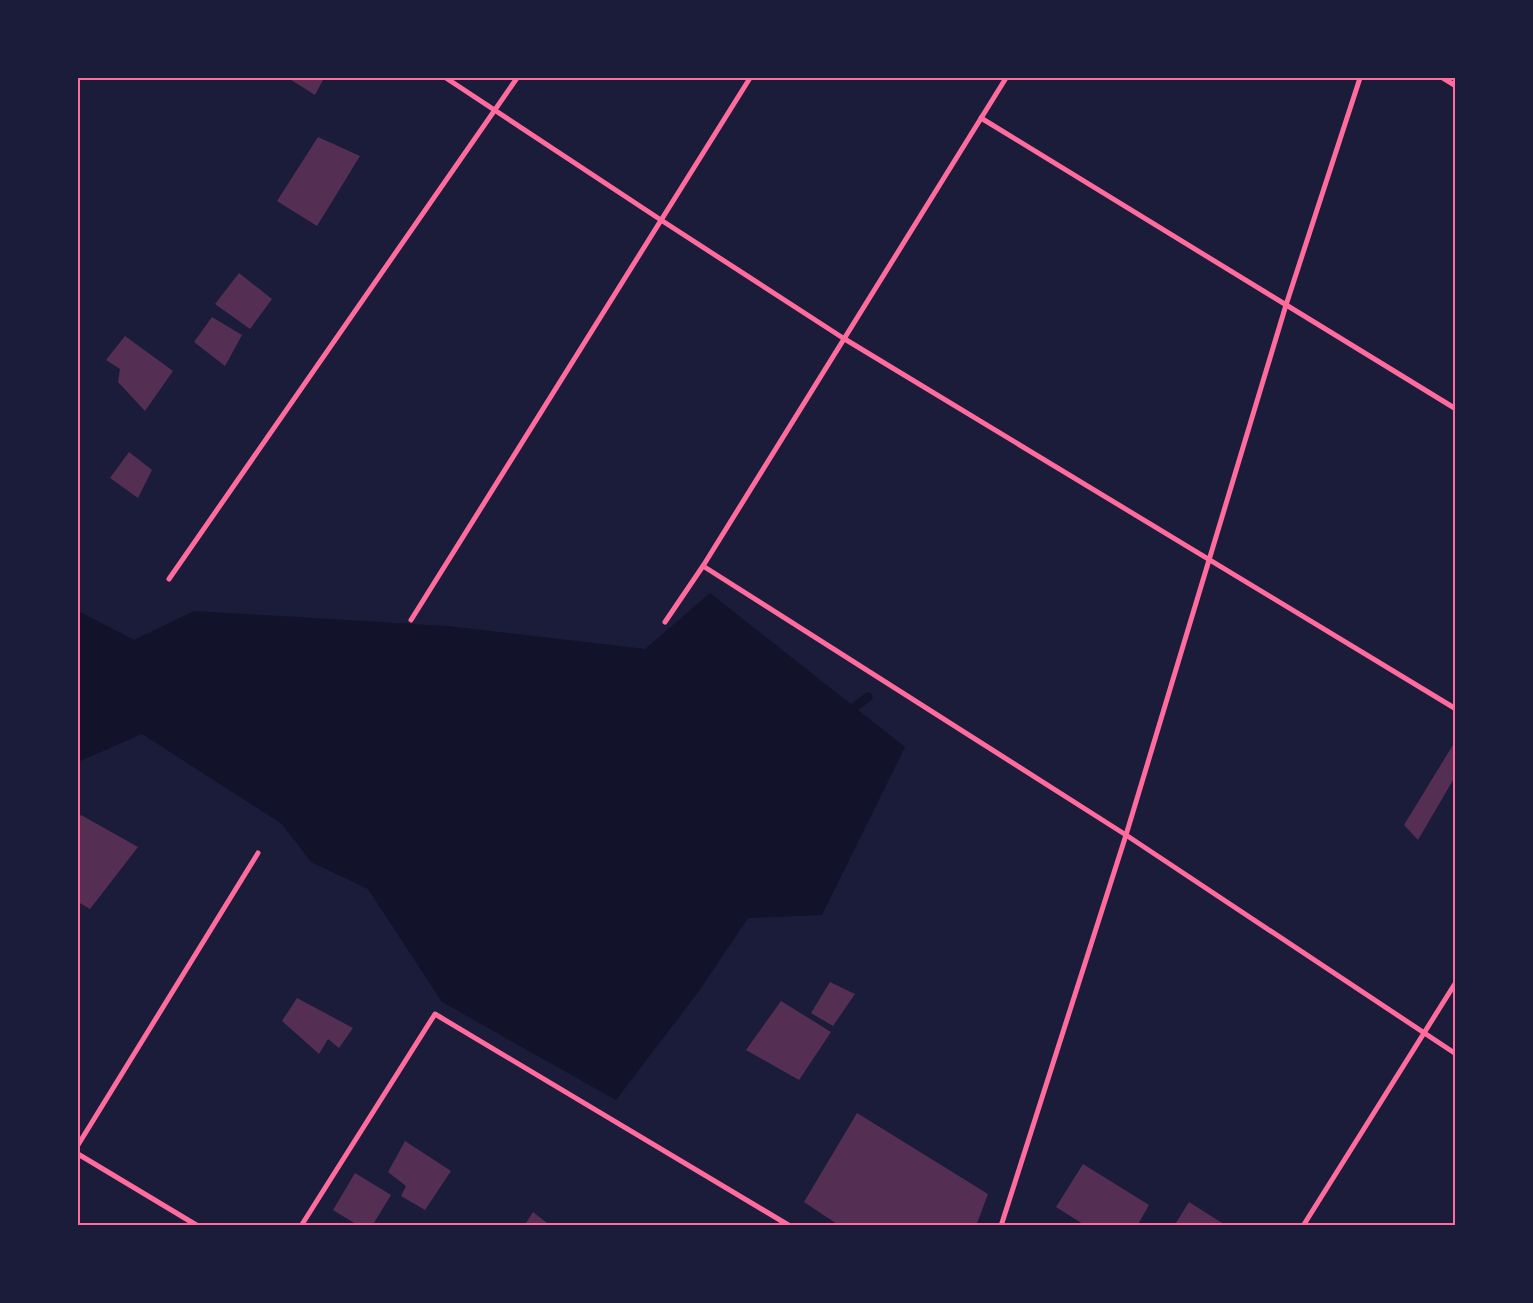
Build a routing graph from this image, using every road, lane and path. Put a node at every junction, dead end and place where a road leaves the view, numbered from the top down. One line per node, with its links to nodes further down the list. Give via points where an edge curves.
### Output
1 (446, 78): 8 (street)
2 (517, 78): 8 (street)
3 (750, 78): 10 (street)
4 (1006, 78): 9 (street)
5 (1360, 78): 11 (street)
6 (1443, 78): 7 (street)
7 (1456, 86)
8 (494, 110): 10 (street); 16 (street)
9 (981, 118): 11 (street); 12 (street)
10 (661, 220): 12 (street); 17 (street)
11 (1286, 305): 13 (street); 14 (street)
12 (843, 338): 14 (street); 15 (street)
13 (1456, 409)
14 (1208, 560): 19 (street); 20 (street)
15 (703, 566): 18 (street); 20 (street)
16 (169, 579)
17 (411, 620)
18 (665, 622)
19 (1456, 709)
20 (1126, 835): 23 (street); 30 (street)
21 (258, 853): 25 (street)
22 (1456, 982): 23 (street)
23 (1423, 1033): 24 (street); 31 (street)
24 (1456, 1054)
25 (78, 1145)
26 (78, 1154): 27 (street)
27 (198, 1226)
28 (300, 1226): 29 (street, via 435,1014)
29 (790, 1226)
30 (1001, 1226)
31 (1303, 1226)

